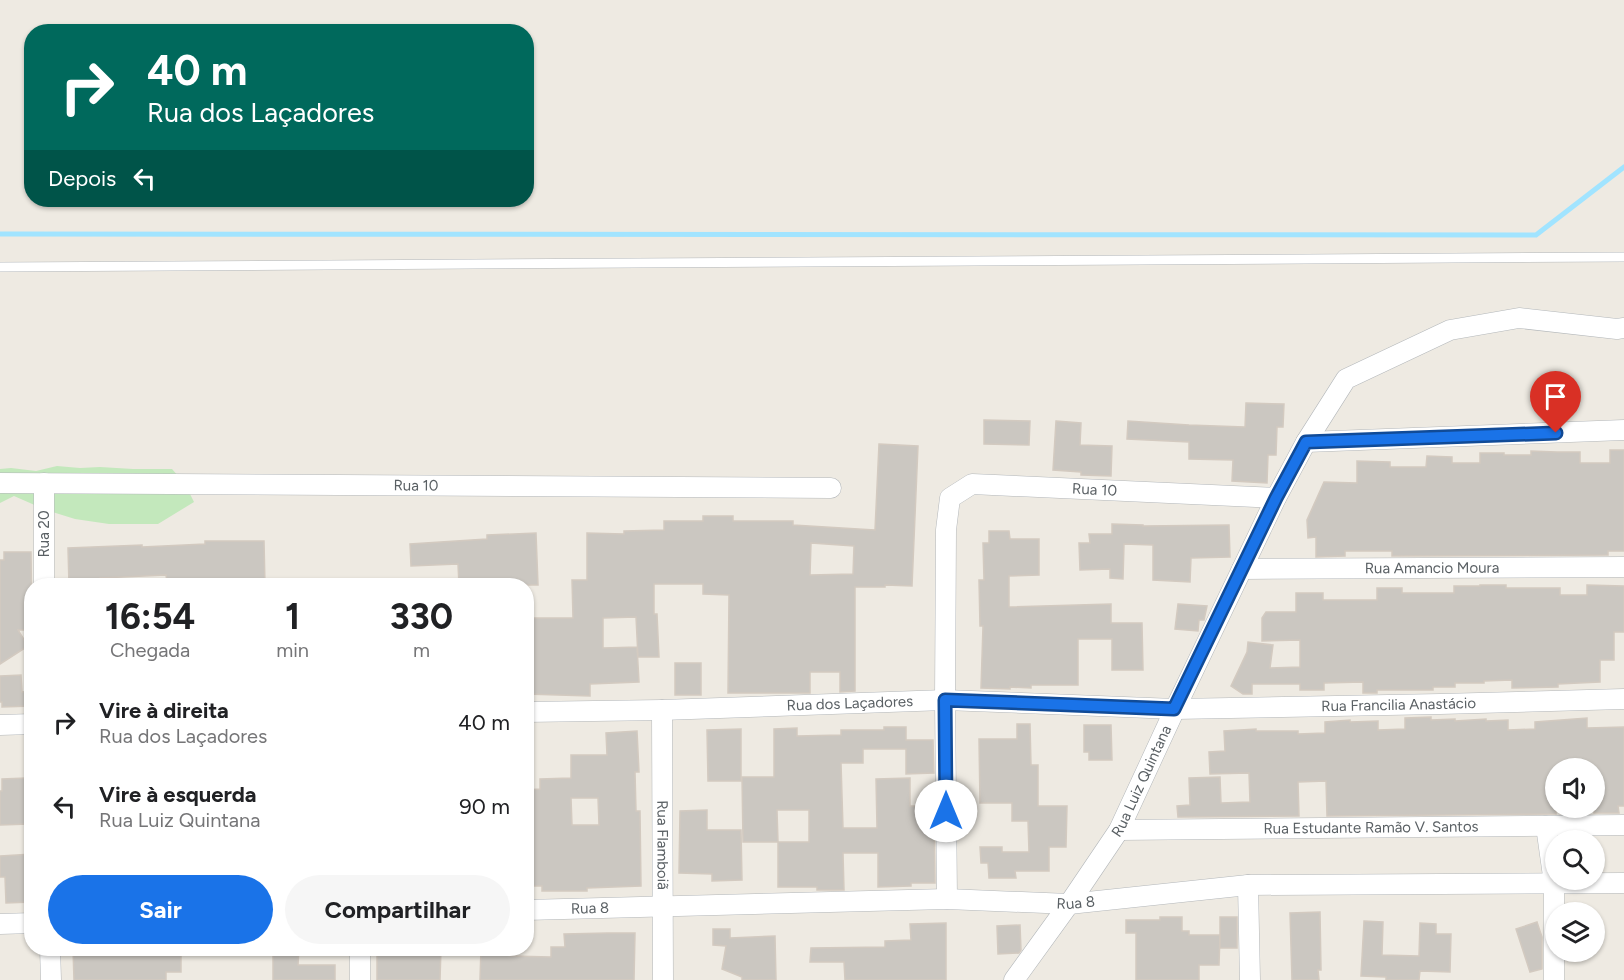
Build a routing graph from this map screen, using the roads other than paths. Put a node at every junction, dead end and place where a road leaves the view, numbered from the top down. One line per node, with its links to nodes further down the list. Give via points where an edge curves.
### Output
1 (1624, 257): 2 (lane)
2 (0, 267)
3 (1624, 328): 5 (street, Rua Luiz Quintana, via 1519,318 1450,330 1346,379)
4 (1624, 430): 5 (street)
5 (1306, 442): 9 (street, Rua Luiz Quintana)
6 (0, 483): 7 (street, Rua 10)
7 (44, 483): 8 (street, Rua 10); 12 (street, Rua 20)
8 (831, 488)
9 (1276, 498): 11 (street, Rua Luiz Quintana); 14 (street, Rua 10, via 972,484 950,498 946,530)
10 (1624, 567): 11 (street, Rua Amancio Moura)
11 (1242, 569): 15 (street, Rua Luiz Quintana)
12 (44, 578)
13 (1624, 699): 15 (street, Rua Francilia Anastácio)
14 (945, 700): 15 (street, Rua dos Laçadores); 16 (street, Rua dos Laçadores); 29 (street)
15 (1174, 709): 22 (street, Rua Luiz Quintana)
16 (662, 710): 17 (street, Rua dos Laçadores); 31 (street, Rua Flamboiã)
17 (534, 712)
18 (24, 724): 19 (street)
19 (0, 725)
20 (1624, 825): 21 (street, Rua Estudante Ramão V. Santos)
21 (1546, 826): 22 (street, Rua Estudante Ramão V. Santos); 23 (street)
22 (1119, 830): 30 (street, Rua Luiz Quintana)
23 (1547, 830)
24 (1545, 883): 27 (street, Rua 8)
25 (1605, 883): 26 (street, Rua 8)
26 (1624, 883)
27 (1248, 885): 30 (street, Rua 8); 41 (street)
28 (1554, 890): 42 (street)
29 (947, 899): 30 (street, Rua 8); 31 (street, Rua 8)
30 (1069, 904): 40 (street, Rua Luiz Quintana)
31 (664, 907): 32 (street, Rua 8); 39 (street, Rua Flamboiã)
32 (534, 910)
33 (24, 923): 34 (street)
34 (0, 924)
35 (50, 956): 37 (street)
36 (360, 956): 38 (street)
37 (51, 980)
38 (360, 980)
39 (663, 980)
40 (1014, 980)
41 (1250, 980)
42 (1554, 980)

